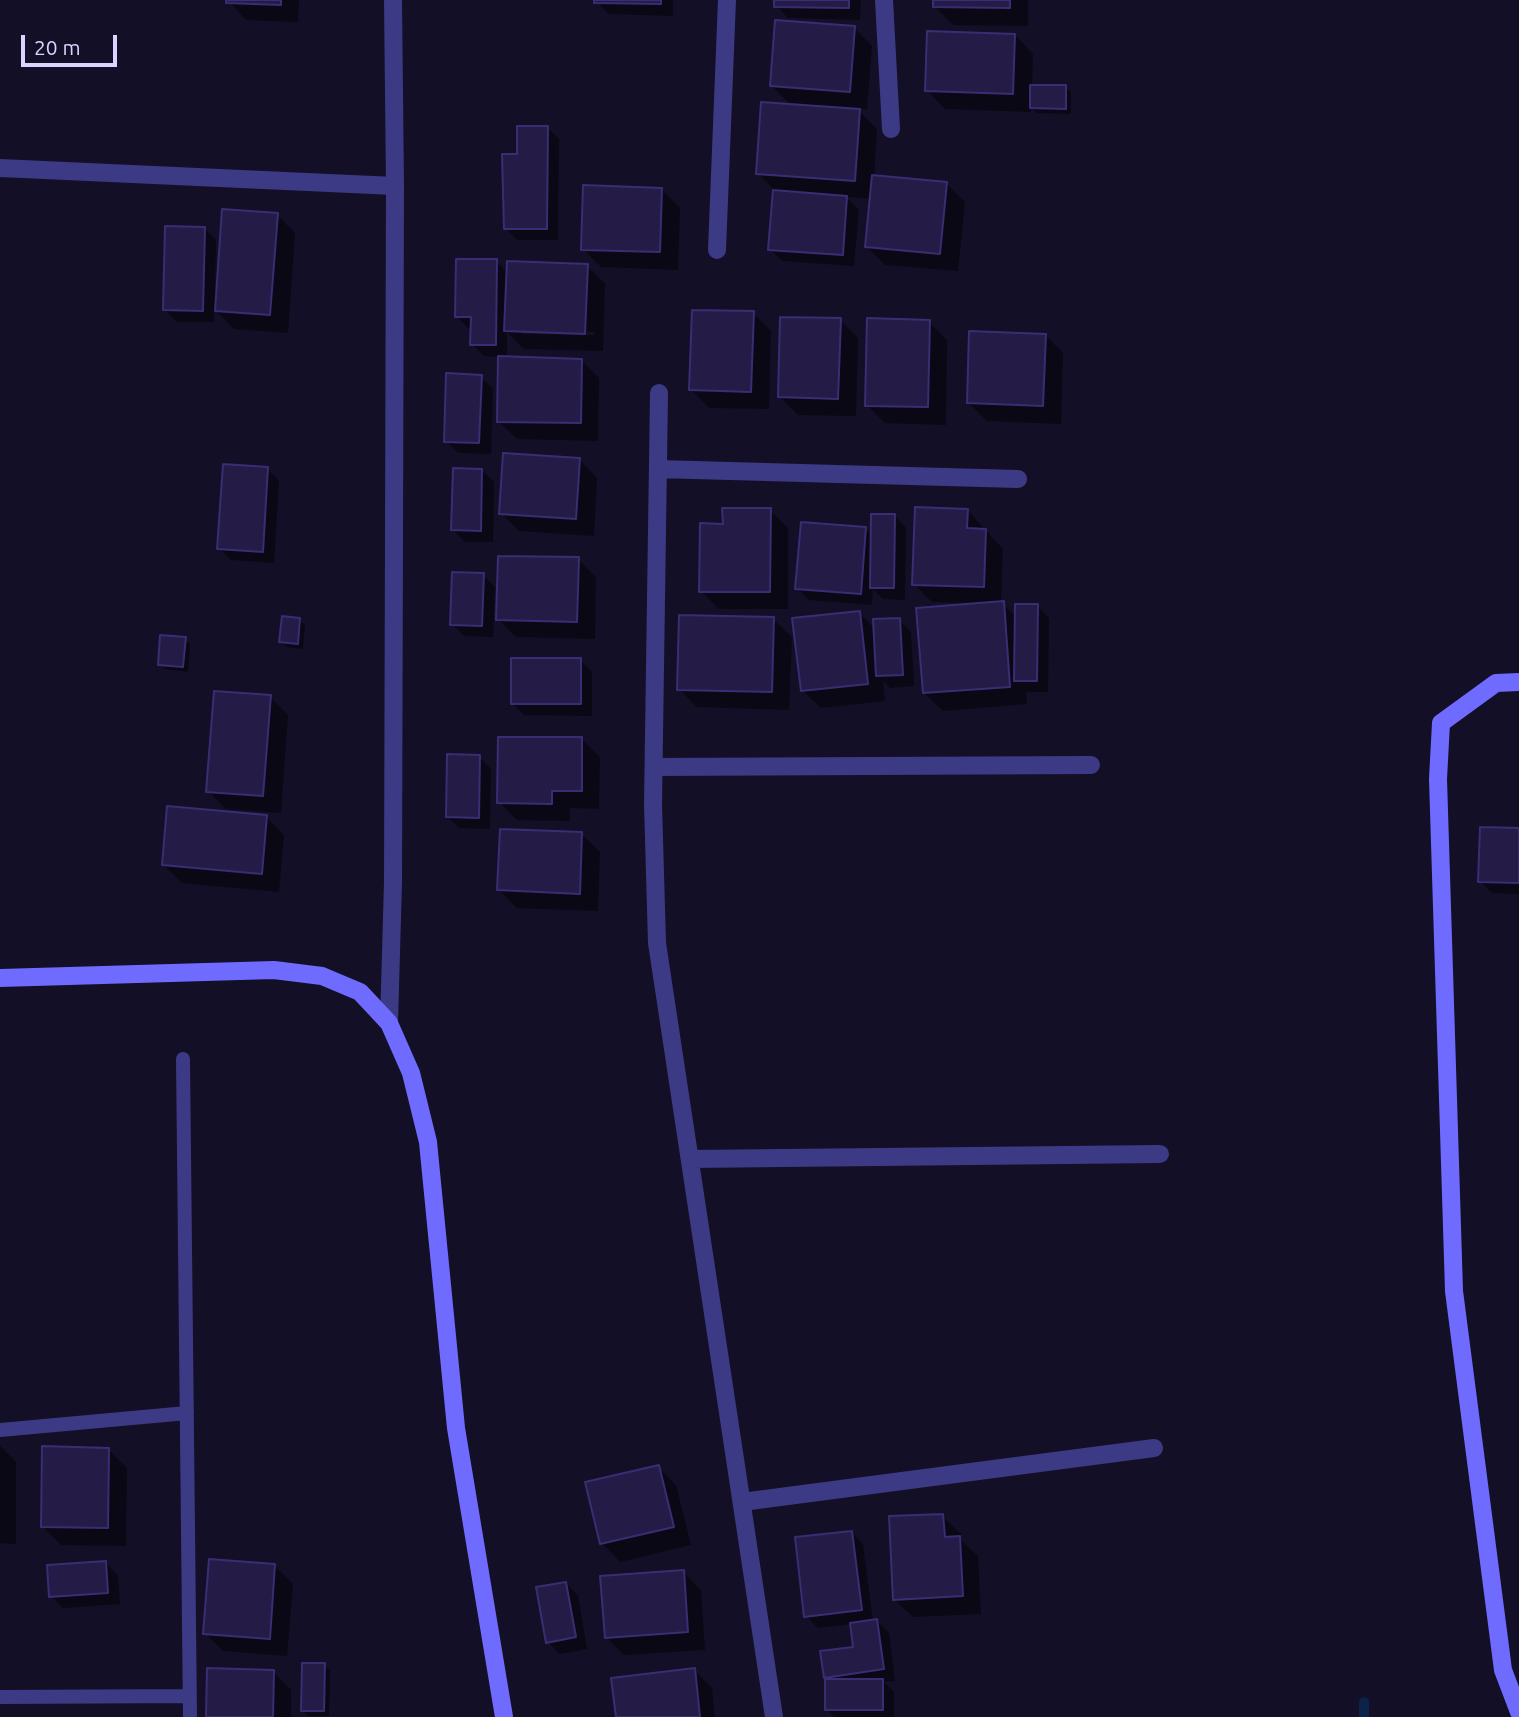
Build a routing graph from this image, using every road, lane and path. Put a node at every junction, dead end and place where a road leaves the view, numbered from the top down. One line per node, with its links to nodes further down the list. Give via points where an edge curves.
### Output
1 (393, 0): 6 (street)
2 (726, 0): 7 (street)
3 (884, 0): 4 (street)
4 (891, 129)
5 (0, 168): 6 (street)
6 (395, 186): 15 (street)
7 (717, 250)
8 (659, 393): 9 (street)
9 (658, 469): 10 (street); 13 (street)
10 (1018, 479)
11 (1519, 682): 25 (street, via 1496,683 1441,723 1438,779 1454,1291 1503,1670)
12 (1091, 765): 13 (street)
13 (654, 767): 18 (street, via 657,943)
14 (0, 978): 15 (street, via 274,970 321,976 360,992)
15 (389, 1023): 27 (street, via 411,1073 428,1142 456,1428)
16 (183, 1059): 19 (lane)
17 (1160, 1154): 18 (street)
18 (690, 1158): 22 (street)
19 (187, 1413): 20 (lane); 23 (lane)
20 (0, 1430)
21 (1154, 1448): 22 (street)
22 (742, 1502): 28 (street)
23 (189, 1696): 24 (lane); 26 (lane)
24 (0, 1698)
25 (1519, 1712)
26 (190, 1717)
27 (504, 1717)
28 (775, 1717)

